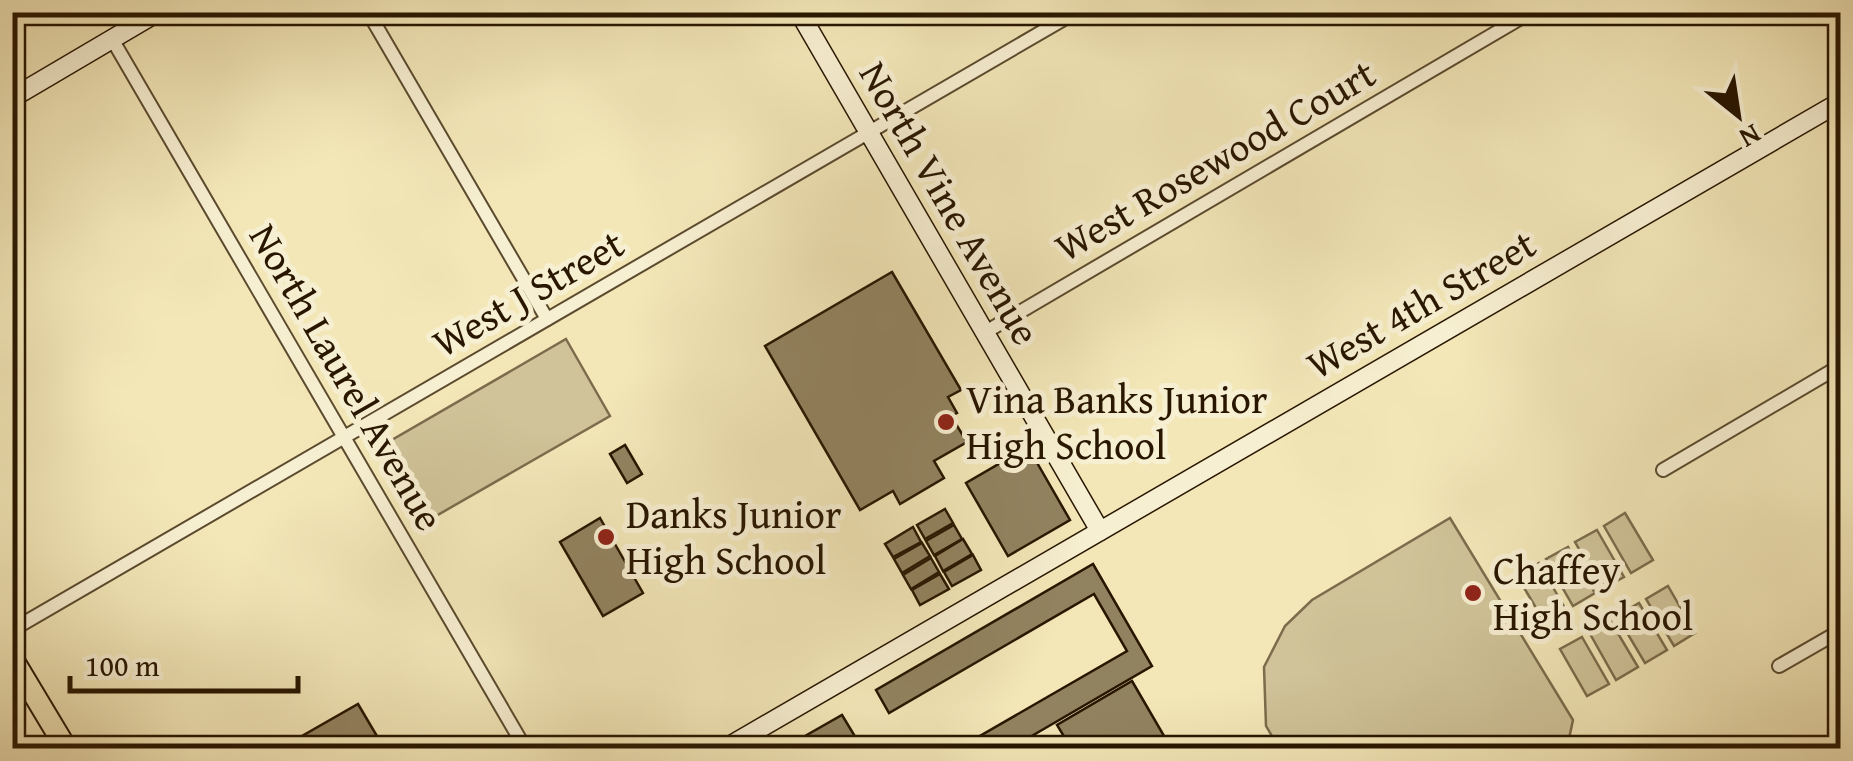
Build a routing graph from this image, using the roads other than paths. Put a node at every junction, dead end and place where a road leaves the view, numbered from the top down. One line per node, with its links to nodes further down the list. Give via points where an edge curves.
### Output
1 (158, 12): 6 (main road)
2 (368, 12): 10 (street)
3 (799, 12): 9 (main road, North Vine Avenue)
4 (1076, 12): 9 (street, West J Street)
5 (1531, 12): 11 (street, West Rosewood Court)
6 (112, 39): 7 (main road); 13 (street, North Laurel Avenue)
7 (12, 98)
8 (1840, 102): 15 (main road, West 4th Street)
9 (870, 133): 10 (street, West J Street); 11 (main road, North Vine Avenue)
10 (547, 319): 13 (street, West J Street)
11 (984, 333): 15 (main road, North Vine Avenue)
12 (1840, 366): 14 (street)
13 (344, 437): 16 (street, West J Street); 21 (street, North Laurel Avenue)
14 (1663, 470)
15 (1100, 531): 22 (main road, West 4th Street)
16 (12, 630)
17 (1840, 631): 19 (street)
18 (12, 658): 20 (main road)
19 (1779, 666)
20 (66, 748)
21 (525, 748)
22 (726, 748)

